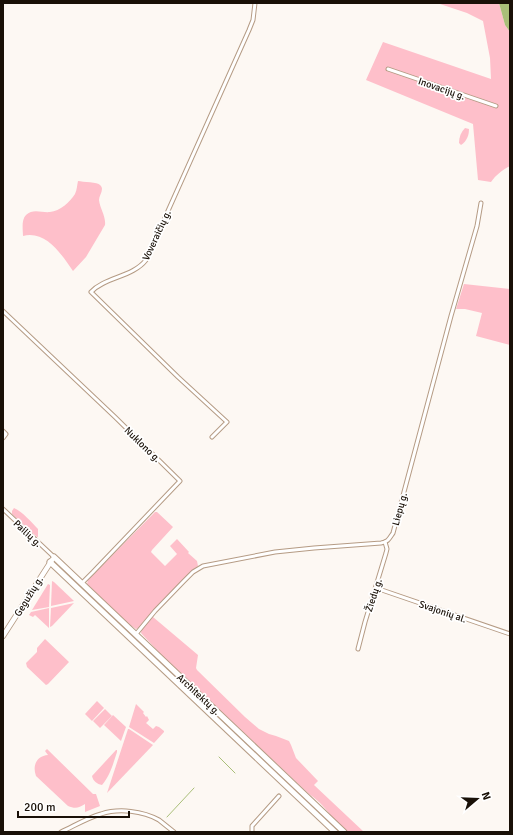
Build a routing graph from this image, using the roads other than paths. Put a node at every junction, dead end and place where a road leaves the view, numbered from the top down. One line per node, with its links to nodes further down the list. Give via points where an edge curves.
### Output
1 (255, 3): 7 (street, Voveraičių g., via 249,30 146,260 91,292 227,422)
2 (388, 69): 3 (street, Inovacijų g.)
3 (496, 106)
4 (481, 203): 10 (street, Liepų g., via 477,226 393,530)
5 (3, 311): 13 (street, Nuklono g., via 180,481)
6 (3, 431): 8 (street, via 6,434)
7 (212, 437)
8 (3, 438)
9 (3, 509): 11 (street, Pailių g.)
10 (385, 542): 14 (street, Žiedų g., via 387,549); 15 (street, via 261,554 203,566 184,580)
11 (54, 557): 12 (main road, Gegužių g.); 13 (main road, Architektų g.)
12 (50, 562): 17 (main road, Gegužių g.); 20 (main road, Architektų g.)
13 (82, 582): 15 (main road, Architektų g.)
14 (376, 588): 16 (street, Svajonių al.); 18 (street, Žiedų g.)
15 (136, 634): 19 (main road, Architektų g.)
16 (510, 634)
17 (3, 635)
18 (358, 649)
19 (181, 678): 20 (main road); 26 (main road, Architektų g.)
20 (177, 682): 25 (main road, Architektų g.)
21 (279, 796): 24 (street, via 252,826)
22 (61, 832): 23 (street, via 102,813 123,811 140,813 156,819)
23 (174, 832)
24 (252, 832)
25 (335, 832)
26 (344, 832)

